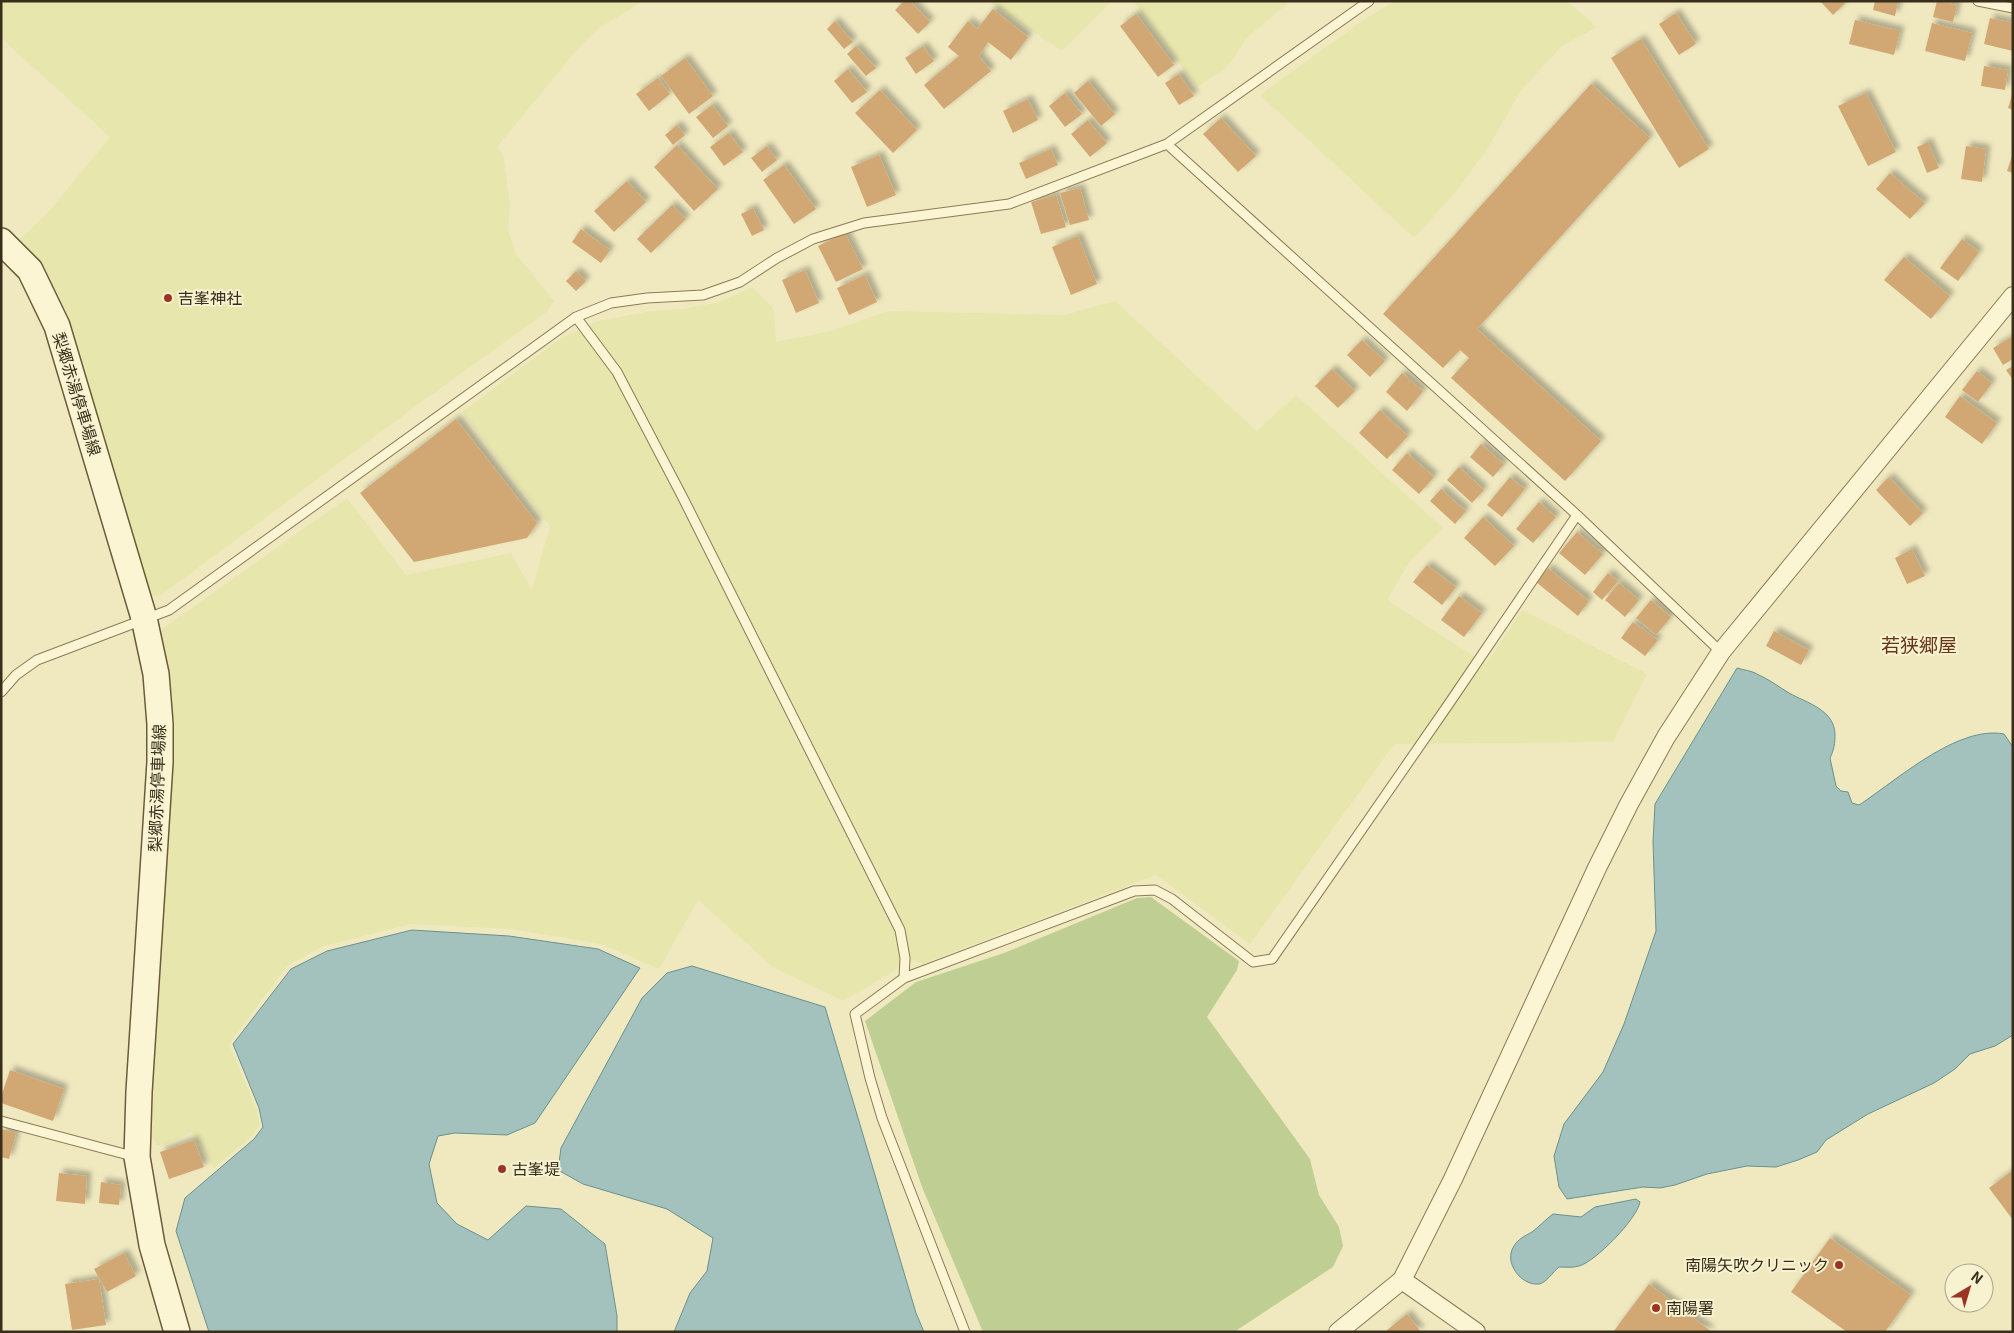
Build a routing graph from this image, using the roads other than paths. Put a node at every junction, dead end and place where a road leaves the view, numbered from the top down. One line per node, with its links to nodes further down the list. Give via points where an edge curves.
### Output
1 (1369, 1): 4 (lane)
2 (1978, 1): 3 (lane)
3 (2013, 8)
4 (1166, 144): 7 (lane, via 1009,204 864,223 813,239 740,282 703,295 611,303); 8 (lane)
5 (1, 241): 9 (main road, 梨郷赤湯停車場線, via 30,270 57,326)
6 (2013, 296): 10 (street)
7 (576, 317): 9 (lane, via 169,610); 12 (lane, via 617,372 900,930 905,958)
8 (1577, 515): 10 (lane); 12 (lane, via 1272,959 1253,962 1172,899 1155,890 1134,890)
9 (144, 618): 11 (lane, via 37,660 16,675); 14 (main road, 梨郷赤湯停車場線, via 156,674 160,762)
10 (1721, 652): 15 (street, via 1666,737 1629,804 1453,1179)
11 (1, 692)
12 (904, 978): 17 (lane, via 855,1014 882,1118)
13 (1, 1121): 14 (lane)
14 (137, 1157): 16 (main road, 梨郷赤湯停車場線, via 152,1245)
15 (1402, 1280): 18 (street); 19 (street)
16 (177, 1332)
17 (965, 1332)
18 (1338, 1332)
19 (1476, 1332)

